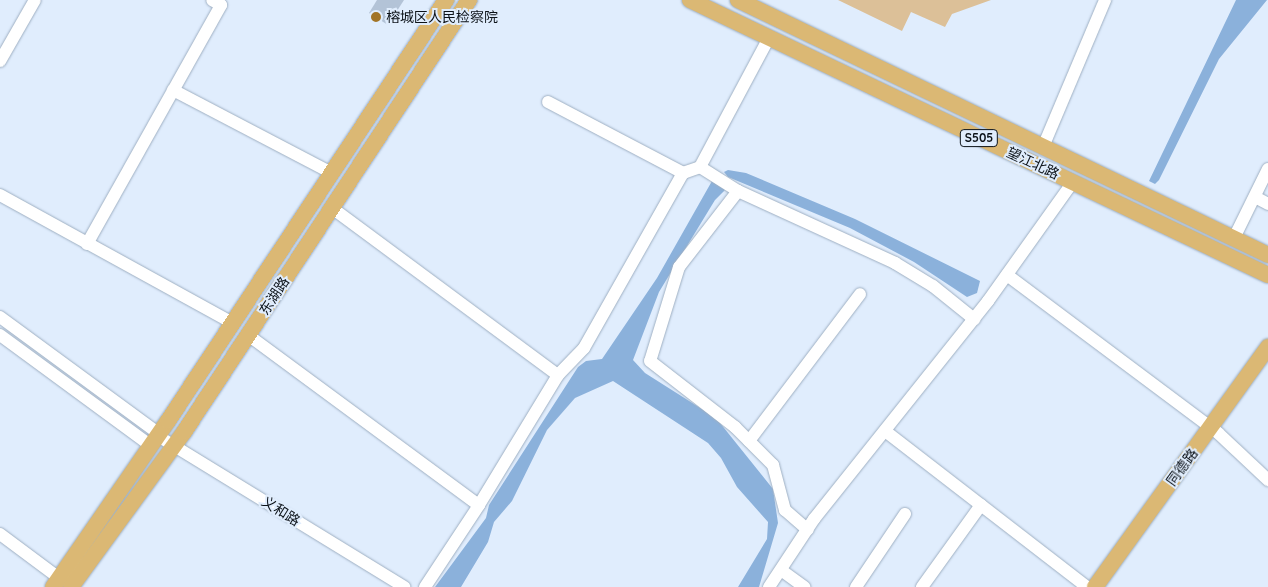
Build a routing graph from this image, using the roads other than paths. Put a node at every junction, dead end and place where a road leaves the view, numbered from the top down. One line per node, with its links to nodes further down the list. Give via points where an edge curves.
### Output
1 (35, 0): 9 (street)
2 (212, 0): 10 (street, via 221,5)
3 (446, 0): 15 (main road, 东湖路)
4 (469, 0): 22 (main road, 东湖路)
5 (690, 0): 8 (main road, 望江北路 / S505)
6 (738, 0): 12 (main road, 望江北路 / S505)
7 (1105, 0): 12 (street)
8 (769, 38): 13 (street); 17 (main road, 望江北路 / S505)
9 (0, 61)
10 (173, 90): 15 (street); 24 (street)
11 (548, 102): 16 (street)
12 (1043, 147): 23 (main road, 望江北路 / S505)
13 (700, 167): 16 (street); 18 (street)
14 (1268, 170): 20 (street)
15 (332, 173): 31 (main road, 东湖路)
16 (683, 173): 36 (street, via 584,348)
17 (1073, 182): 26 (street); 27 (main road, 望江北路 / S505)
18 (738, 191): 30 (street, via 895,263 933,286); 40 (street, via 679,267 650,361)
19 (0, 195): 24 (street)
20 (1255, 197): 21 (street); 23 (street)
21 (1268, 204)
22 (332, 208): 33 (main road, 东湖路); 36 (street)
23 (1234, 238): 25 (main road, 望江北路 / S505)
24 (87, 244): 31 (street)
25 (1268, 255)
26 (1007, 275): 30 (street); 37 (street)
27 (1268, 275)
28 (860, 294): 40 (street)
29 (0, 318): 39 (street)
30 (974, 319): 38 (street)
31 (233, 323): 39 (main road, 东湖路)
32 (0, 335): 39 (street)
33 (248, 335): 41 (main road, 东湖路); 43 (street)
34 (1268, 347): 37 (main road, 同德路)
35 (1268, 364): 37 (main road, 同德路)
36 (558, 376): 43 (street)
37 (1214, 430): 42 (street); 57 (main road, 同德路); 58 (main road, 同德路)
38 (885, 431): 44 (street); 46 (street)
39 (156, 438): 41 (street, 义和路); 49 (main road, 东湖路)
40 (749, 441): 46 (street, via 773,465 786,513)
41 (175, 446): 49 (main road, 东湖路); 51 (street, 义和路)
42 (1268, 480)
43 (480, 505): 52 (street)
44 (980, 505): 50 (street); 56 (street)
45 (905, 514): 55 (street)
46 (808, 530): 48 (street)
47 (0, 534): 49 (street)
48 (781, 570): 53 (street); 54 (street)
49 (61, 584)
50 (927, 585)
51 (404, 587)
52 (424, 587)
53 (769, 587)
54 (804, 587)
55 (856, 587)
56 (1086, 587)
57 (1095, 587)
58 (1107, 587)

